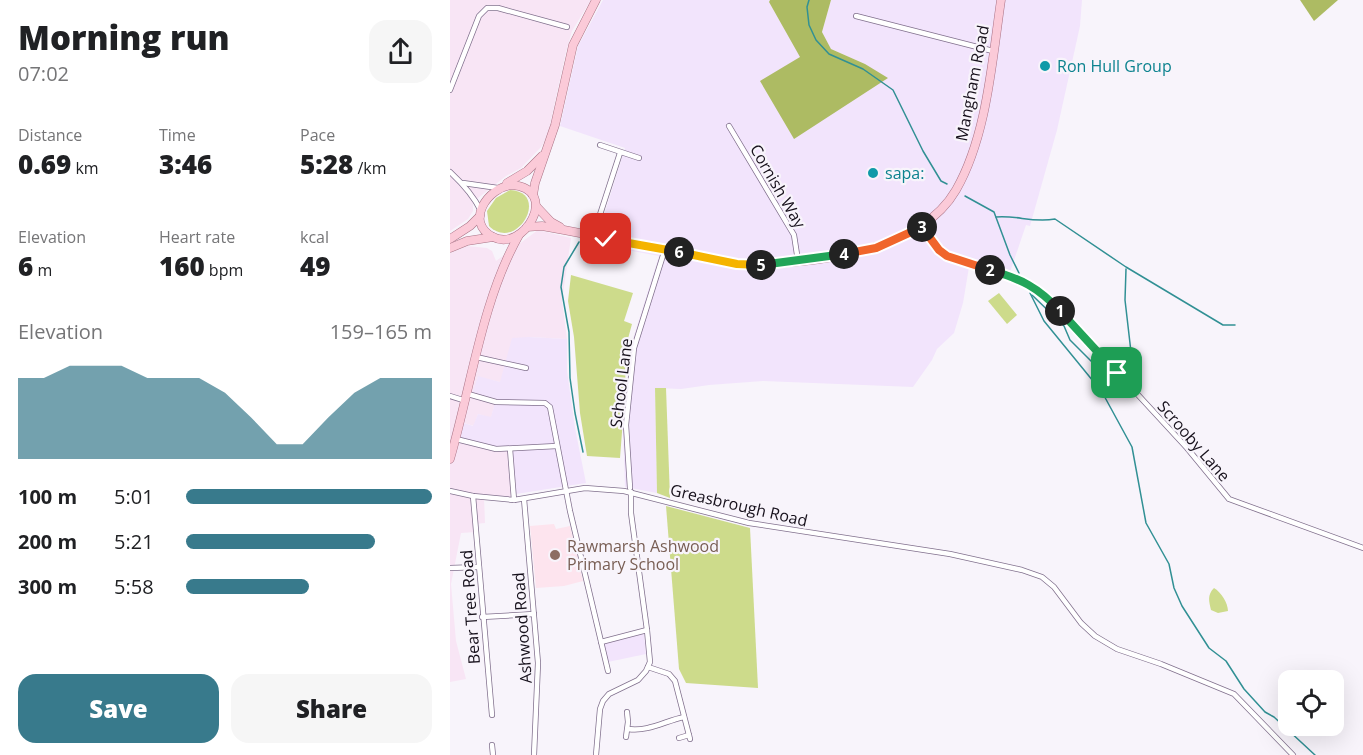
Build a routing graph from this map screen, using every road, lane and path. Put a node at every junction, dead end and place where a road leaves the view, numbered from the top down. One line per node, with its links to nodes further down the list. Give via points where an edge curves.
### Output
1 (596, 0): 9 (main road, via 573,45)
2 (1001, 0): 5 (main road, Mangham Road)
3 (855, 16): 5 (street)
4 (567, 27): 6 (street, via 487,8 479,16)
5 (993, 51): 19 (main road, Mangham Road, via 979,129 964,174 945,205)
6 (450, 90)
7 (729, 126): 28 (street, Cornish Way, via 794,235)
8 (600, 145): 10 (street)
9 (546, 153): 14 (main road, via 527,171); 15 (main road)
10 (620, 153): 11 (street); 22 (street)
11 (639, 158)
12 (450, 172): 13 (street)
13 (463, 183): 14 (street); 17 (street)
14 (500, 187): 15 (main road, via 520,185); 17 (main road, via 485,201)
15 (533, 195): 16 (main road)
16 (536, 206): 18 (main road); 20 (main road)
17 (480, 214): 23 (main road, via 483,228); 24 (main road)
18 (527, 227): 20 (main road, Mangham Road); 21 (main road)
19 (921, 227): 28 (main road, Mangham Road, via 897,240 855,252); 43 (street, Scrooby Lane, via 947,256 1011,276 1045,294 1187,448 1229,500)
20 (564, 230): 22 (main road, Mangham Road)
21 (519, 235): 23 (main road); 27 (main road)
22 (593, 237): 26 (main road, Mangham Road)
23 (496, 238): 25 (main road, via 467,241); 27 (main road)
24 (450, 239)
25 (450, 248)
26 (665, 249): 28 (main road, Mangham Road, via 746,265); 37 (street, School Lane, via 634,348 626,426)
27 (506, 260): 29 (main road)
28 (798, 261)
29 (476, 357): 30 (street); 32 (main road)
30 (526, 368)
31 (450, 396): 32 (street)
32 (467, 398): 33 (main road); 34 (street, via 548,404)
33 (456, 439): 35 (street); 36 (main road)
34 (556, 446): 35 (street); 39 (street)
35 (510, 449): 42 (street)
36 (450, 459)
37 (631, 490): 39 (street, Greasbrough Road, via 597,488); 48 (street, School Lane); 63 (street, Greasbrough Road, via 749,523 950,554 1042,577 1095,636 1118,649 1234,694)
38 (450, 491): 40 (street, Greasbrough Road)
39 (566, 492): 41 (street, Greasbrough Road); 49 (street)
40 (473, 496): 42 (street, Greasbrough Road); 44 (street, Bear Tree Road)
41 (524, 499): 42 (street, Greasbrough Road); 46 (street, Ashwood Road)
42 (514, 500)
43 (1363, 548)
44 (479, 567): 45 (street); 47 (street, Bear Tree Road)
45 (450, 568)
46 (534, 614): 47 (street); 61 (street, Ashwood Road, via 538,680)
47 (482, 617): 53 (street, Bear Tree Road)
48 (647, 630): 49 (street); 50 (street, School Lane)
49 (601, 642): 51 (street)
50 (648, 667): 54 (street, via 672,676); 62 (street, via 638,680 603,701)
51 (608, 671)
52 (627, 712): 55 (street)
53 (492, 715)
54 (684, 717): 55 (street, via 643,730); 57 (street, via 689,737)
55 (628, 729): 56 (street)
56 (626, 737)
57 (679, 738)
58 (492, 745): 60 (street)
59 (485, 751): 60 (street)
60 (493, 753)
61 (534, 755)
62 (596, 755)
63 (1293, 755)

